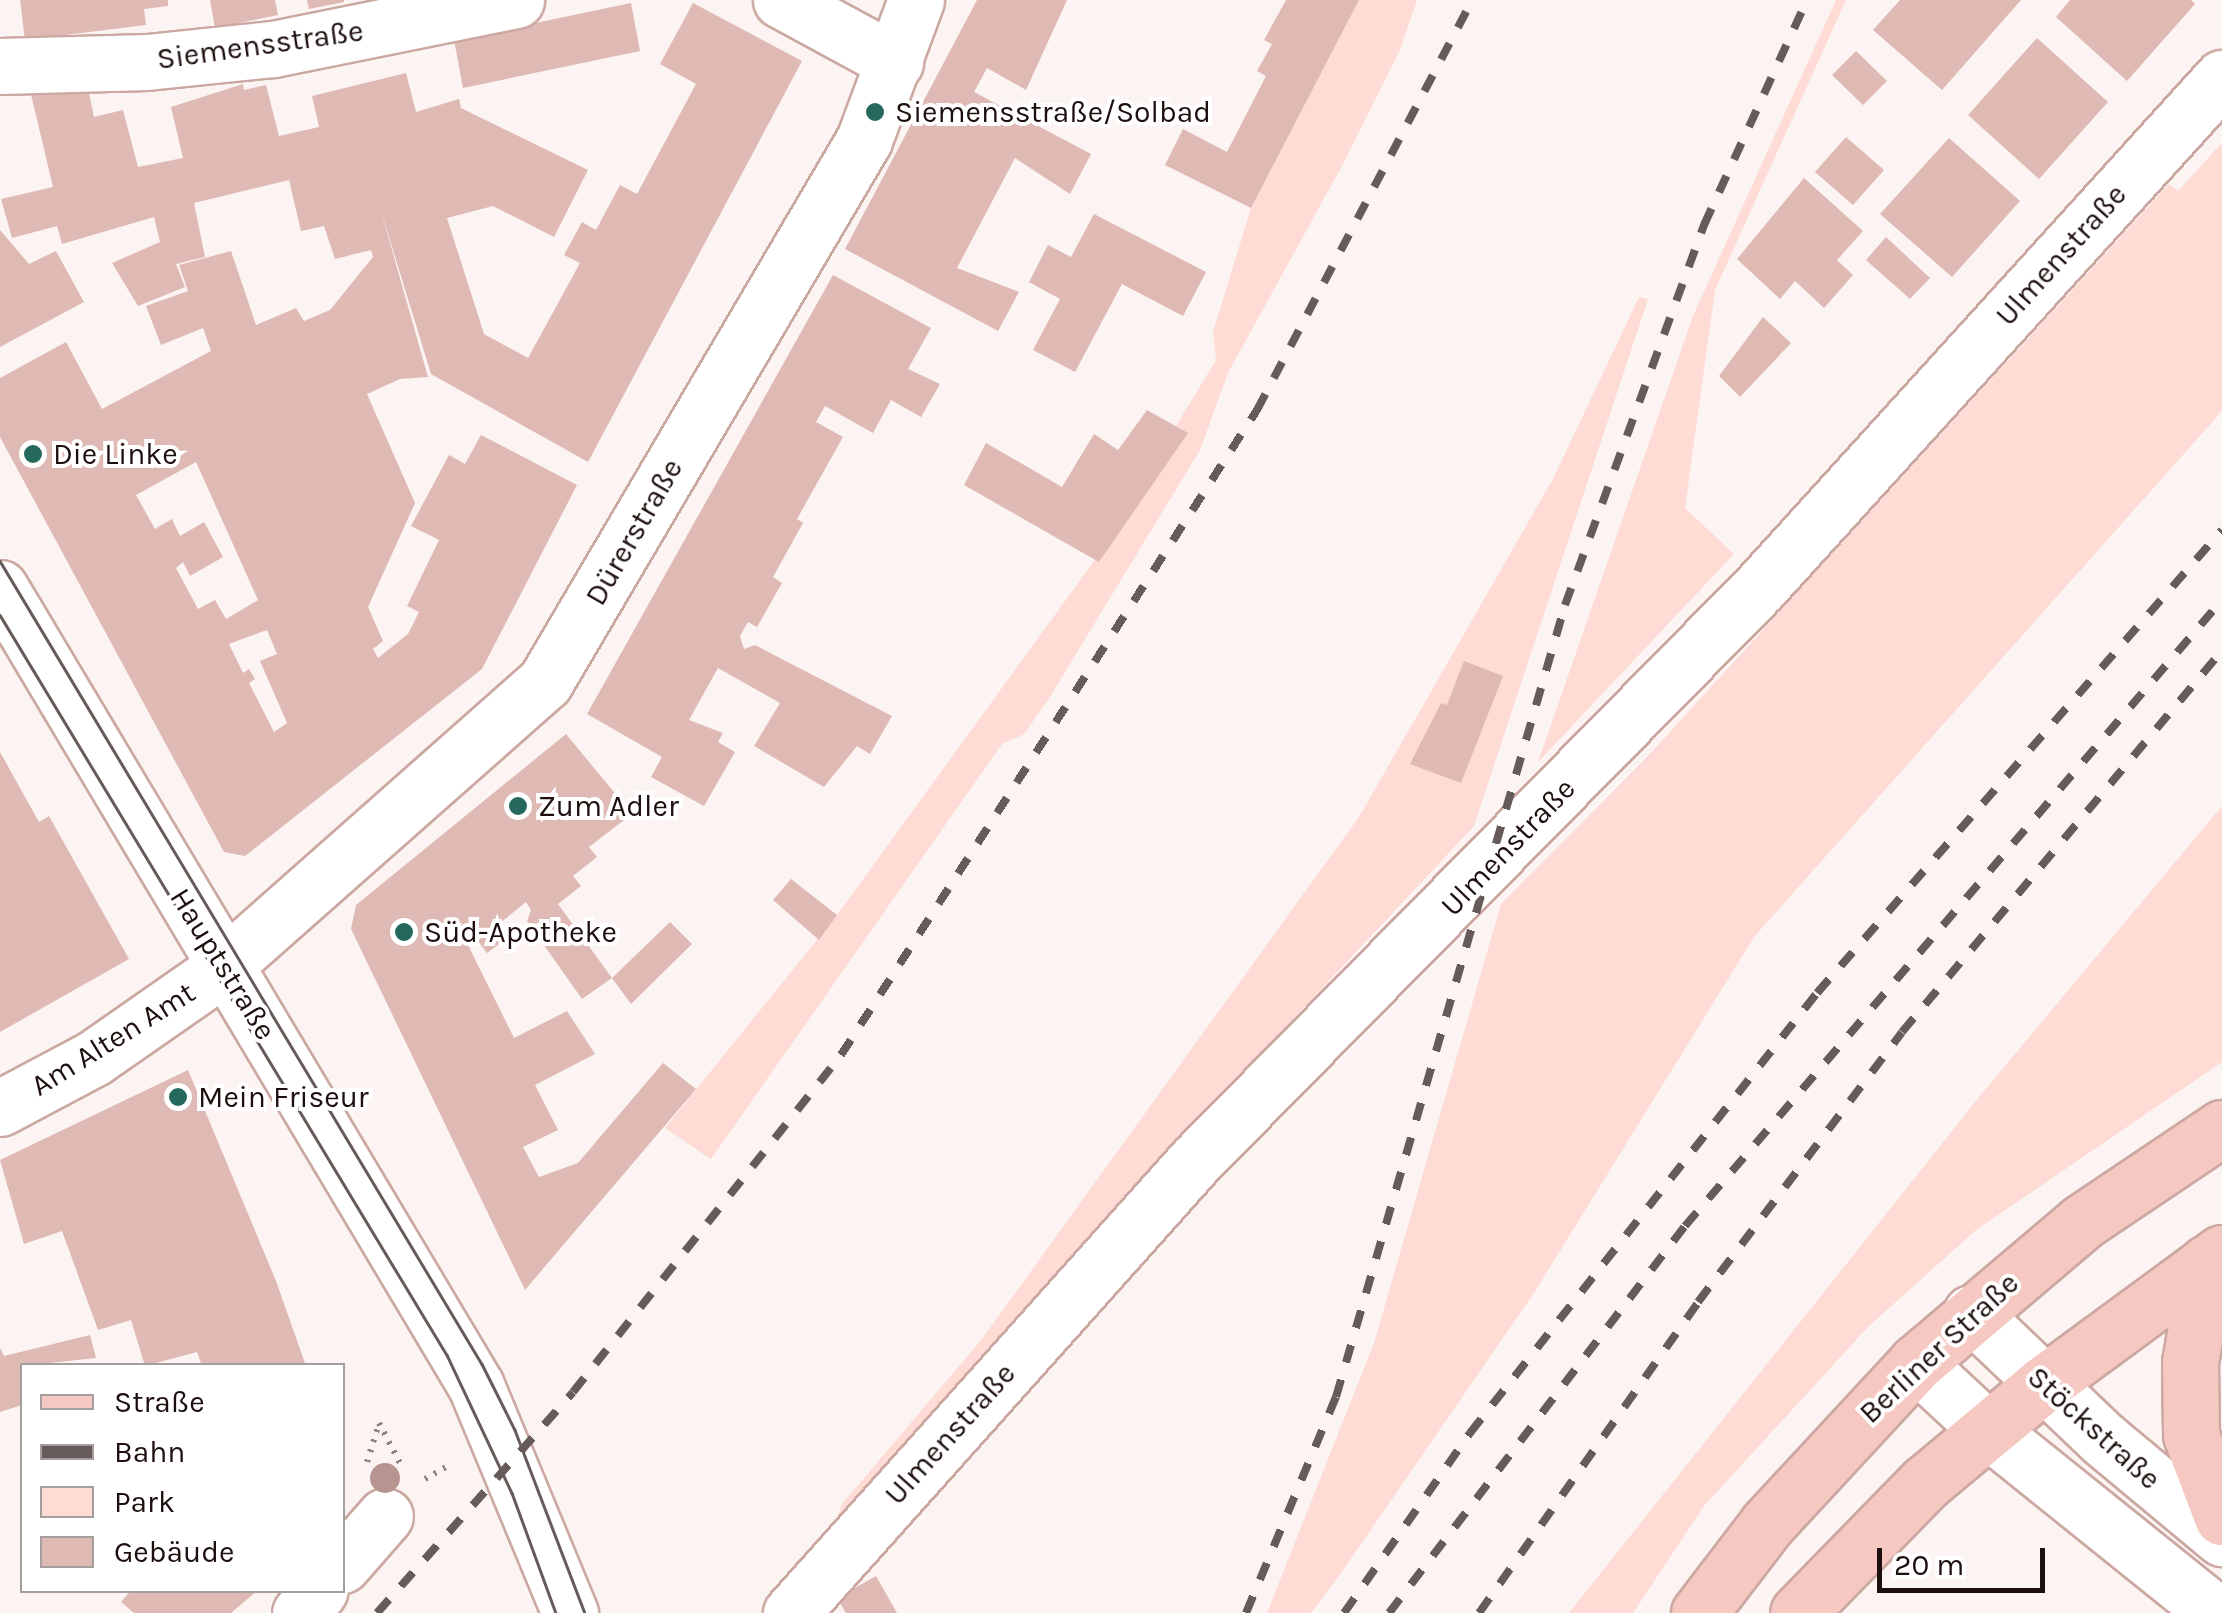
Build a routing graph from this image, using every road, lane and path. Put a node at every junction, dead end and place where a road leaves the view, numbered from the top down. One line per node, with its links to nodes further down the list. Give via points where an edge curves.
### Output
1 (516, 0): 5 (street, Siemensstraße, via 273,49 147,62)
2 (781, 0): 4 (street)
3 (916, 0): 4 (street, Dürerstraße)
4 (895, 62): 8 (street, Dürerstraße, via 864,140 545,682)
5 (0, 66)
6 (2222, 78): 23 (street, Ulmenstraße, via 1761,586 1194,1161)
7 (0, 588): 8 (street, Hauptstraße)
8 (224, 966): 9 (street, Am Alten Amt, via 94,1058); 22 (street, Hauptstraße, via 476,1386)
9 (0, 1108)
10 (2222, 1128): 12 (main road, Berliner Straße, via 2082,1222)
11 (2215, 1258): 14 (main road); 17 (main road, via 2190,1362 2191,1436)
12 (1970, 1313): 13 (main road, Berliner Straße); 14 (street, Stöckstraße)
13 (1916, 1362): 15 (street, Stöckstraße); 24 (main road, Berliner Straße, via 1766,1524)
14 (2042, 1384): 15 (main road); 18 (street, Stöckstraße)
15 (1988, 1430): 25 (main road, via 1905,1502); 26 (street, Stöckstraße)
16 (385, 1516): 19 (street)
17 (2222, 1517)
18 (2222, 1538)
19 (345, 1562)
20 (317, 1593): 21 (street)
21 (300, 1613)
22 (570, 1613)
23 (792, 1613)
24 (1699, 1613)
25 (1798, 1613)
26 (2216, 1613)

